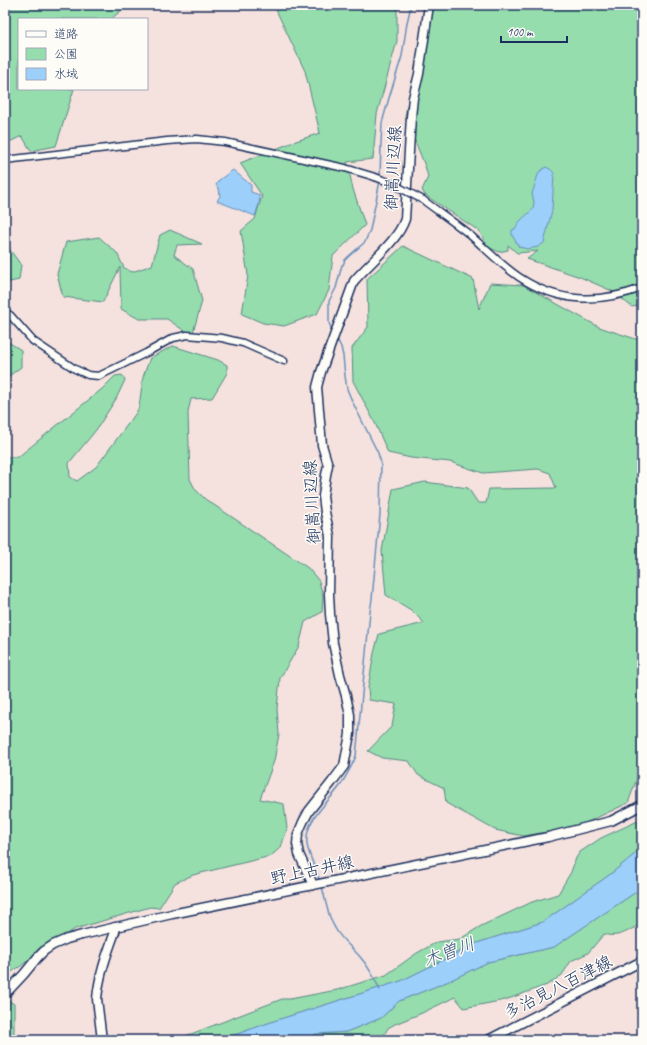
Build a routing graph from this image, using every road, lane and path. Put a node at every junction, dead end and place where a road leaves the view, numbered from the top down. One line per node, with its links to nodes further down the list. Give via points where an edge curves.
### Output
1 (429, 5): 7 (main road, 御嵩川辺線, via 410,117 403,226 354,281 317,387 322,445 328,466 323,496 330,536 330,614 333,643 350,714 350,734 344,766 309,811 298,834 299,854)
2 (5, 160): 3 (street, bridge, via 167,140 197,139 225,142 345,168 391,183 423,200 470,235 518,276 547,292 577,299 600,299)
3 (642, 288)
4 (5, 312): 5 (street, via 33,341 88,375 99,376 173,338 187,335 244,343)
5 (284, 361)
6 (642, 805): 7 (main road, 野上古井線, via 611,821 589,827)
7 (313, 885): 8 (main road, 野上古井線)
8 (115, 927): 10 (main road, 野上古井線, via 67,940 44,951); 11 (main road, via 97,994)
9 (642, 961): 12 (main road, 多治見八百津線)
10 (5, 993)
11 (102, 1040)
12 (488, 1040)

